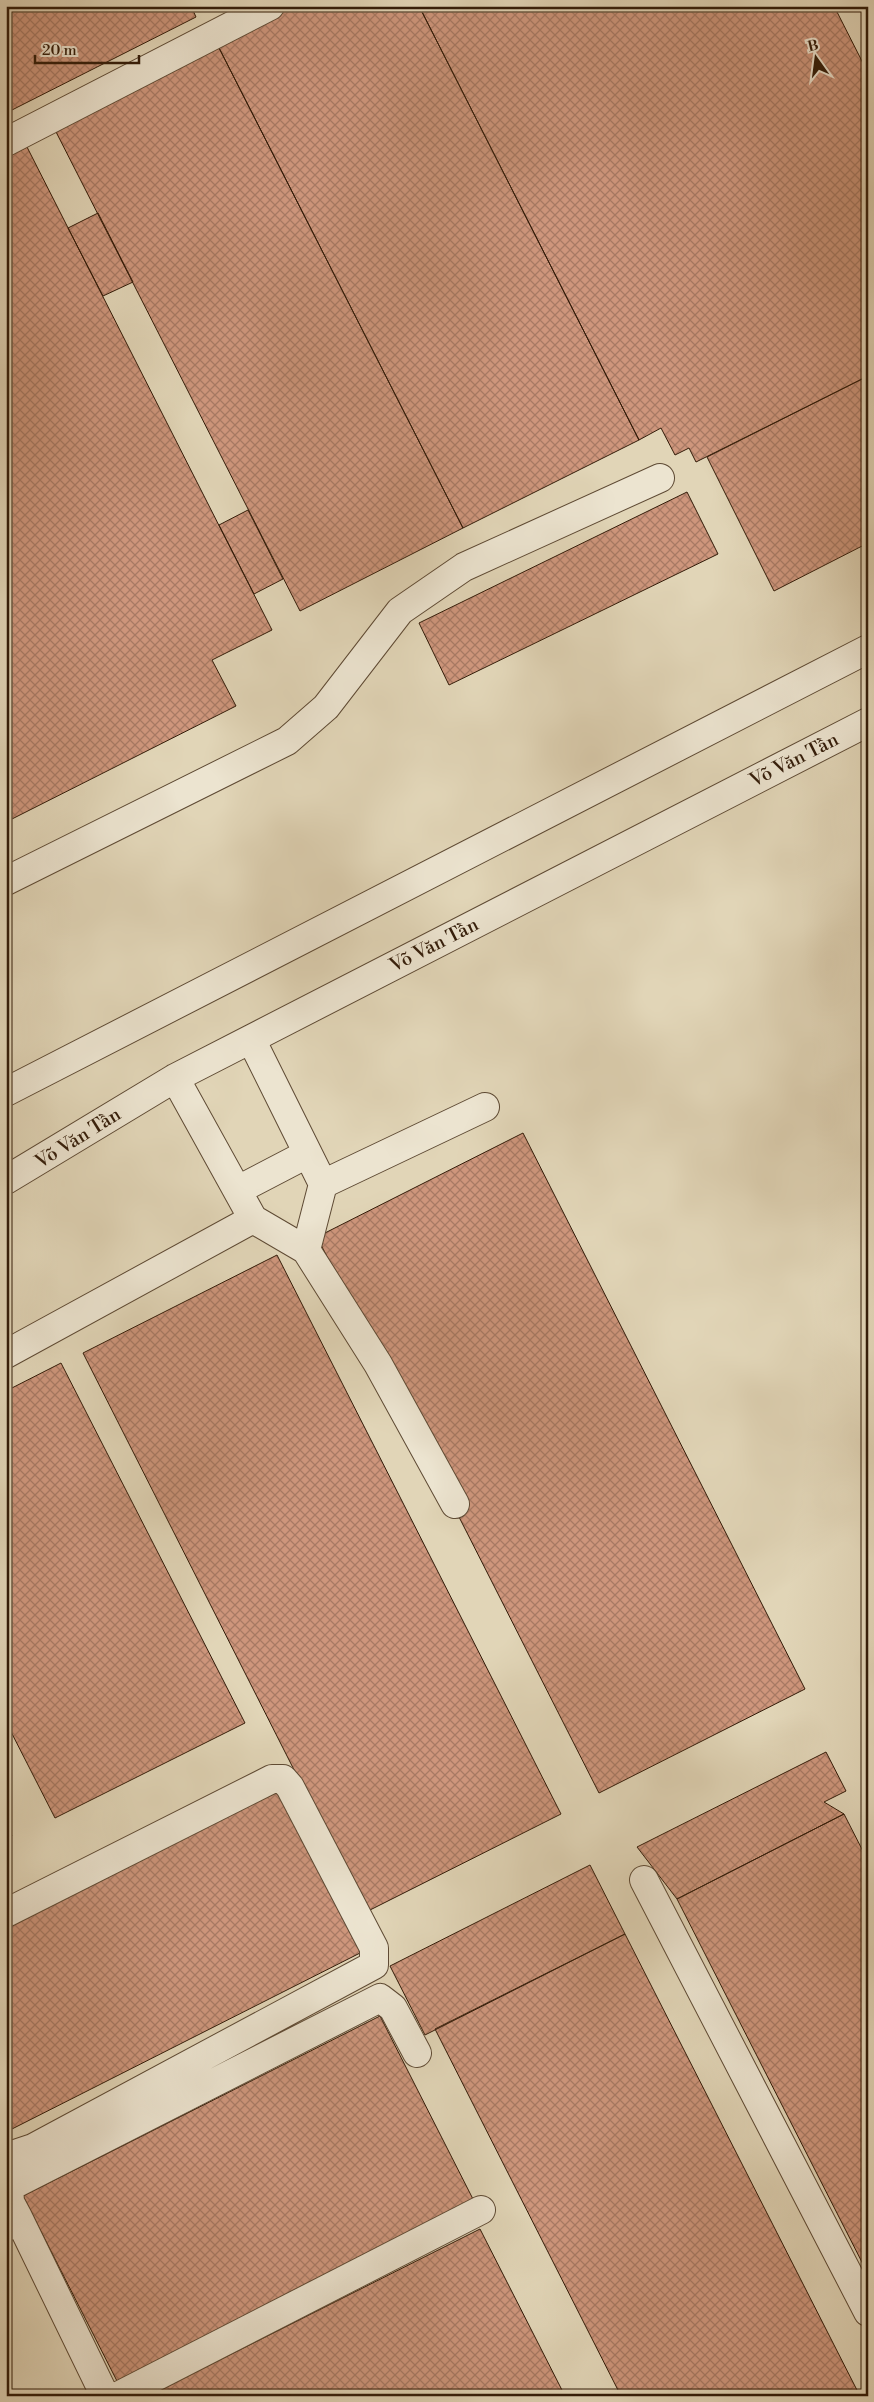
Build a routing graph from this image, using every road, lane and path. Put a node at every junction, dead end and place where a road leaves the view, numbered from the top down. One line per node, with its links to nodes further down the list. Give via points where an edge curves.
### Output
1 (270, 6): 2 (street)
2 (6, 142)
3 (660, 478): 6 (street, via 464,567 400,611 326,706 287,741)
4 (868, 649): 9 (street)
5 (868, 722): 7 (street, Võ Văn Tần)
6 (6, 881)
7 (251, 1039): 8 (street, Võ Văn Tần); 11 (street)
8 (175, 1078): 12 (street, Võ Văn Tần); 14 (street)
9 (6, 1092)
10 (485, 1107): 13 (street)
11 (307, 1154): 13 (street); 14 (street)
12 (6, 1180)
13 (322, 1184): 16 (street)
14 (238, 1190): 15 (street)
15 (254, 1219): 16 (street); 17 (street)
16 (306, 1250): 18 (street, via 378,1364)
17 (6, 1354)
18 (455, 1504)
19 (644, 1880): 25 (street)
20 (6, 1913): 22 (street, via 272,1779 283,1779 290,1786 374,1948 375,1957 374,1965 33,2148)
21 (417, 2053): 24 (street, via 392,2008 380,1998 9,2187)
22 (6, 2157)
23 (481, 2210): 27 (street)
24 (12, 2222): 26 (street)
25 (868, 2312)
26 (105, 2396)
27 (118, 2396)

